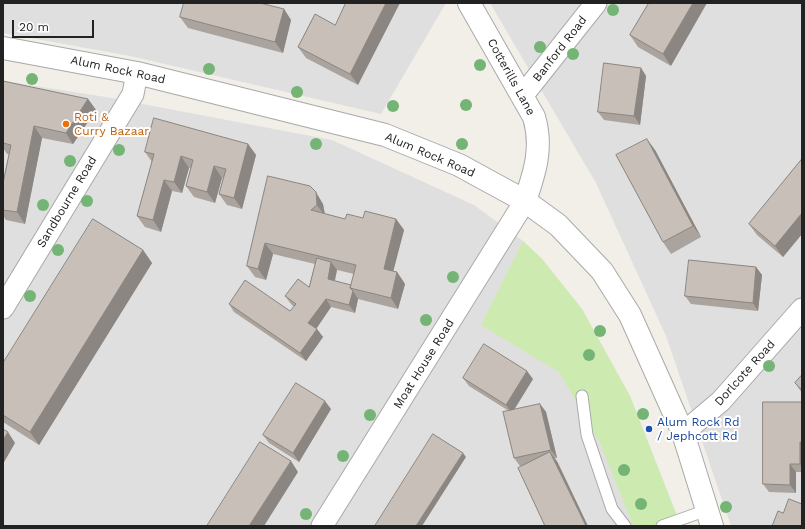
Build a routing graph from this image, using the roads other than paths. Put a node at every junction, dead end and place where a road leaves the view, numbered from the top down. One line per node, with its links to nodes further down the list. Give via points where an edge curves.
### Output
1 (469, 3): 5 (street, Cotterills Lane)
2 (596, 3): 5 (street, Banford Road)
3 (3, 48): 4 (street, Alum Rock Road)
4 (137, 72): 6 (street, Alum Rock Road, via 385,135 459,165); 7 (street, Sandbourne Road, via 133,94)
5 (523, 95): 6 (street, Cotterills Lane, via 538,131 535,173)
6 (525, 201): 10 (street, Alum Rock Road, via 558,225 602,271 630,315); 12 (street, Moat House Road)
7 (3, 308)
8 (802, 309): 10 (street, Dorlcote Road, via 721,401)
9 (582, 396): 13 (lane, via 587,435 612,509)
10 (683, 433): 11 (street, Alum Rock Road)
11 (710, 518): 14 (lane)
12 (322, 526)
13 (625, 526)
14 (662, 526)

